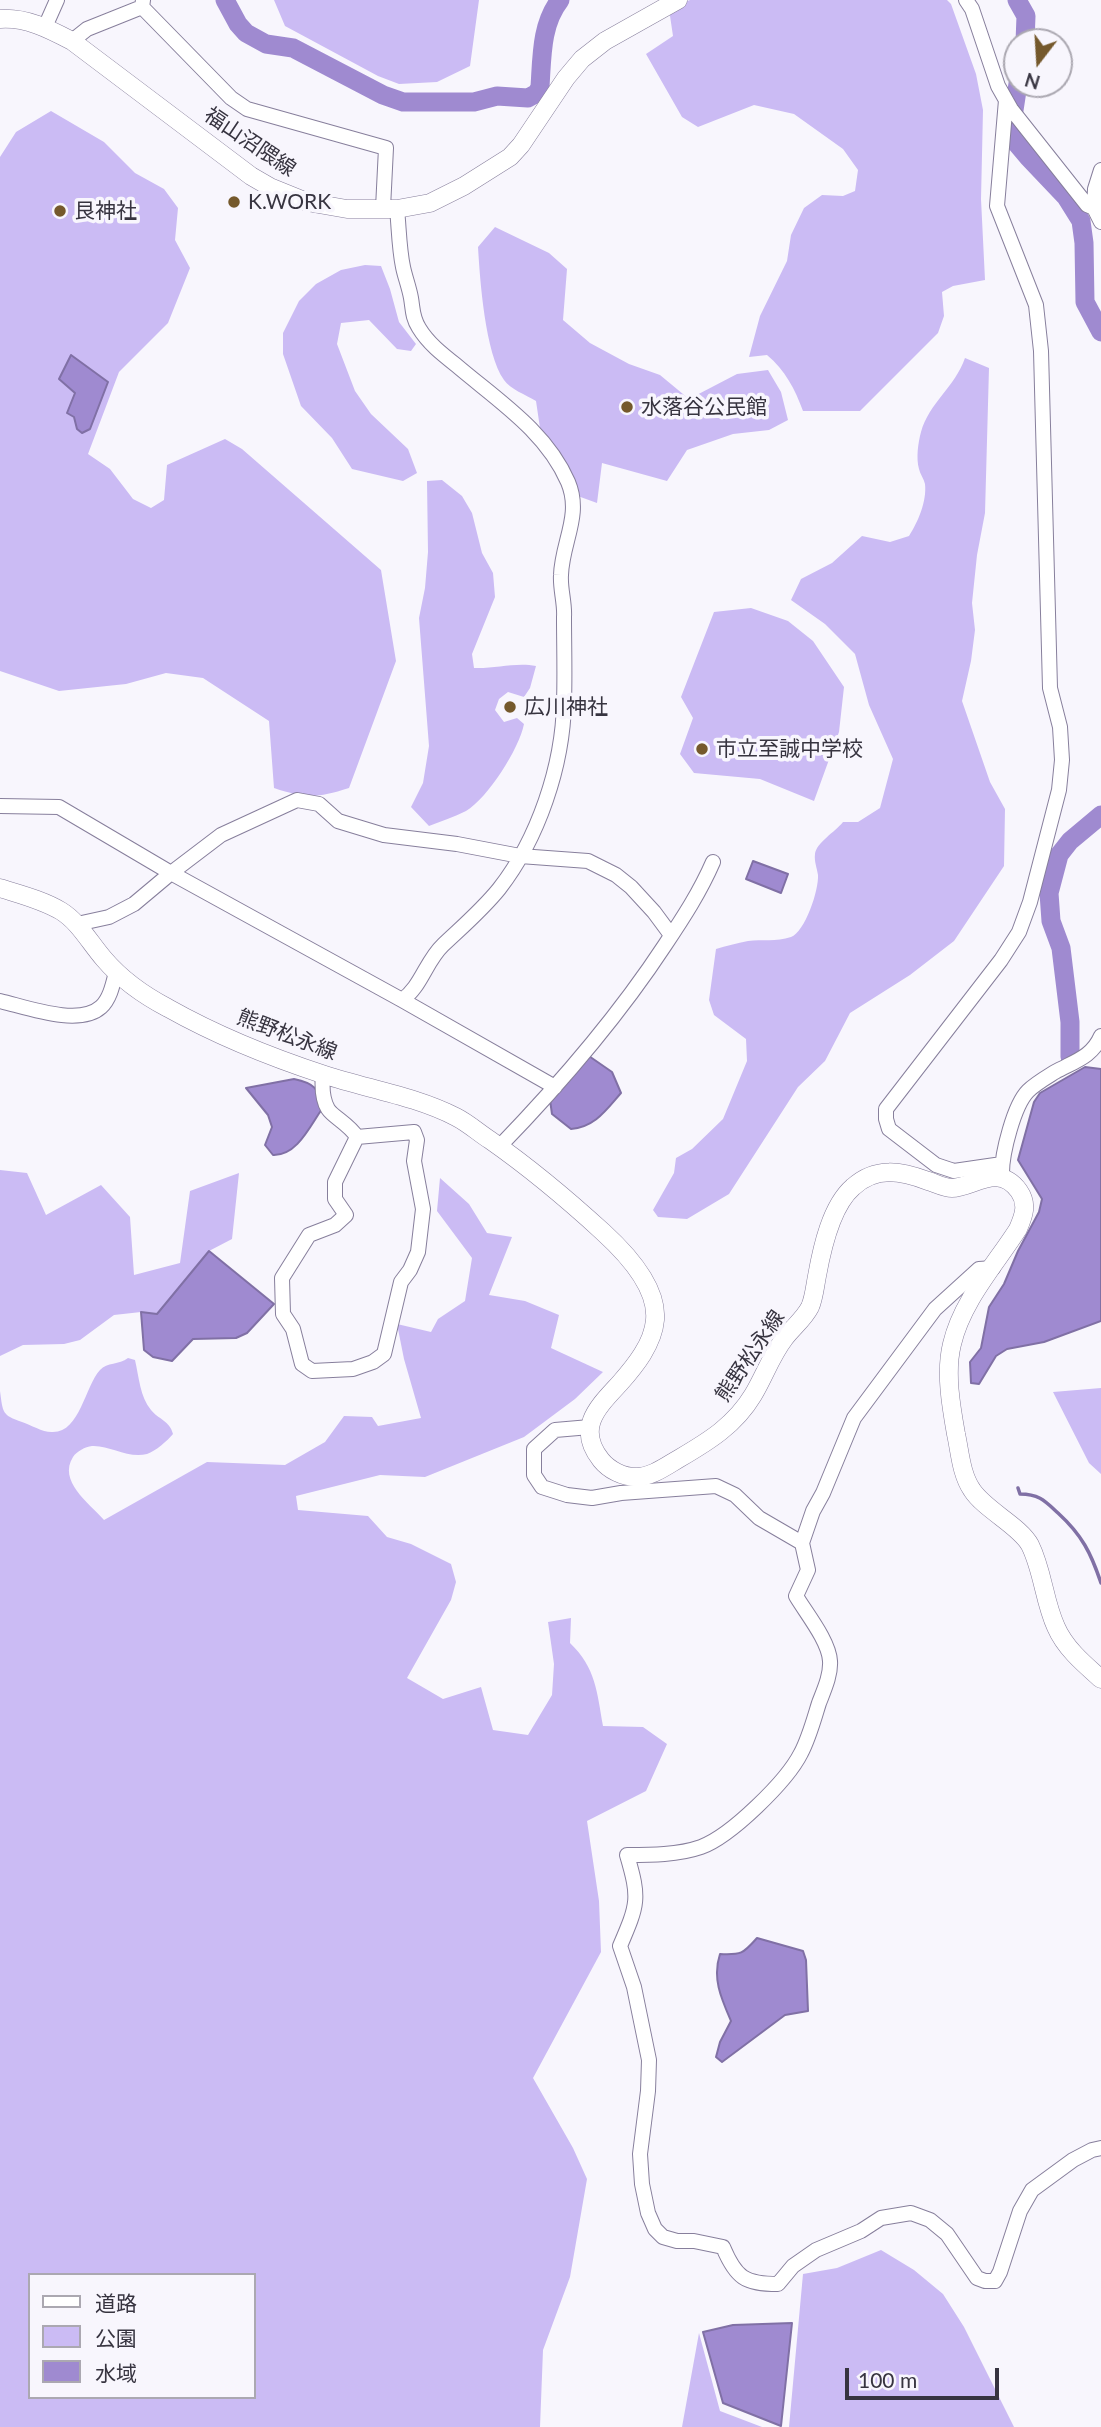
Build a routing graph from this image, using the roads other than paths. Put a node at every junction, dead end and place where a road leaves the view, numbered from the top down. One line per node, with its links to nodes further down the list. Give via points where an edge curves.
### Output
1 (57, 0): 6 (street)
2 (678, 0): 11 (main road, 福山沼隈線, via 582,59 510,157 430,203)
3 (966, 0): 8 (street, via 998,86)
4 (143, 4): 7 (street, via 87,29); 11 (street, via 231,99 247,109 386,148)
5 (0, 19): 6 (main road, 福山沼隈線)
6 (45, 27): 7 (main road, 福山沼隈線)
7 (72, 41): 11 (main road, 福山沼隈線, via 270,187 307,202 347,209)
8 (1012, 109): 10 (street); 28 (street, via 996,206 1036,305 1041,351 1050,688 1060,727 1059,790 1018,932 886,1109 889,1129 936,1165 954,1171)
9 (1101, 170): 10 (street)
10 (1094, 208): 12 (street)
11 (390, 209): 14 (street, via 411,312 419,328 428,341 540,438 569,484 575,511 561,576 562,742 550,792)
12 (1101, 222)
13 (0, 807): 16 (street, via 59,807)
14 (520, 856): 16 (street, via 384,835 338,821 319,804 298,800 221,835); 19 (street, via 588,860 616,875 644,900); 21 (street, via 499,889 440,948)
15 (713, 862): 19 (street)
16 (171, 873): 18 (street, via 134,904 110,917); 21 (street)
17 (0, 888): 18 (main road, 熊野松永線, via 60,910)
18 (77, 924): 20 (main road, 熊野松永線)
19 (671, 935): 25 (street, via 634,993)
20 (116, 972): 22 (street, via 108,997 91,1014 69,1017); 24 (main road, 熊野松永線, via 201,1025)
21 (402, 999): 25 (street)
22 (0, 1001)
23 (1101, 1037): 28 (street, via 1095,1050 1027,1091 1016,1112)
24 (323, 1074): 26 (street, via 328,1110); 27 (main road, 熊野松永線, via 458,1118)
25 (555, 1087): 27 (street)
26 (357, 1137): 26 (street, via 335,1182 335,1199 346,1215 335,1225 309,1235 282,1278 283,1314 293,1329 302,1364 312,1371 353,1369 384,1354 401,1282 418,1252 423,1209 414,1132)
27 (499, 1147): 30 (main road, 熊野松永線, via 540,1176 607,1236 635,1266 652,1297 655,1320 649,1342 602,1400)
28 (1002, 1171): 29 (main road, via 1025,1202 1024,1215); 31 (main road, 熊野松永線, via 953,1188 905,1175 873,1173 854,1185 842,1199 822,1247 812,1304 782,1340 752,1397 732,1423 650,1475)
29 (993, 1268): 32 (street, via 979,1269 943,1301 872,1391 854,1418); 33 (main road, via 958,1323 951,1346 953,1415 962,1462 972,1490 1028,1542 1056,1627 1069,1648)
30 (590, 1427): 31 (main road, via 598,1456); 31 (street, via 555,1430 534,1449 534,1475 542,1487 592,1498)
31 (621, 1484): 32 (street, via 716,1486)
32 (802, 1544): 34 (street, via 808,1570 796,1595 818,1631 830,1663 802,1752 777,1785 727,1834 686,1851 627,1855 637,1894 620,1946 649,2060 640,2154 642,2184 655,2229 677,2241 723,2247 740,2277 757,2284 778,2284 816,2250 881,2218 911,2213 930,2220 947,2234 977,2278 995,2281 1032,2190 1073,2160)
33 (1101, 1679)
34 (1101, 2148)

